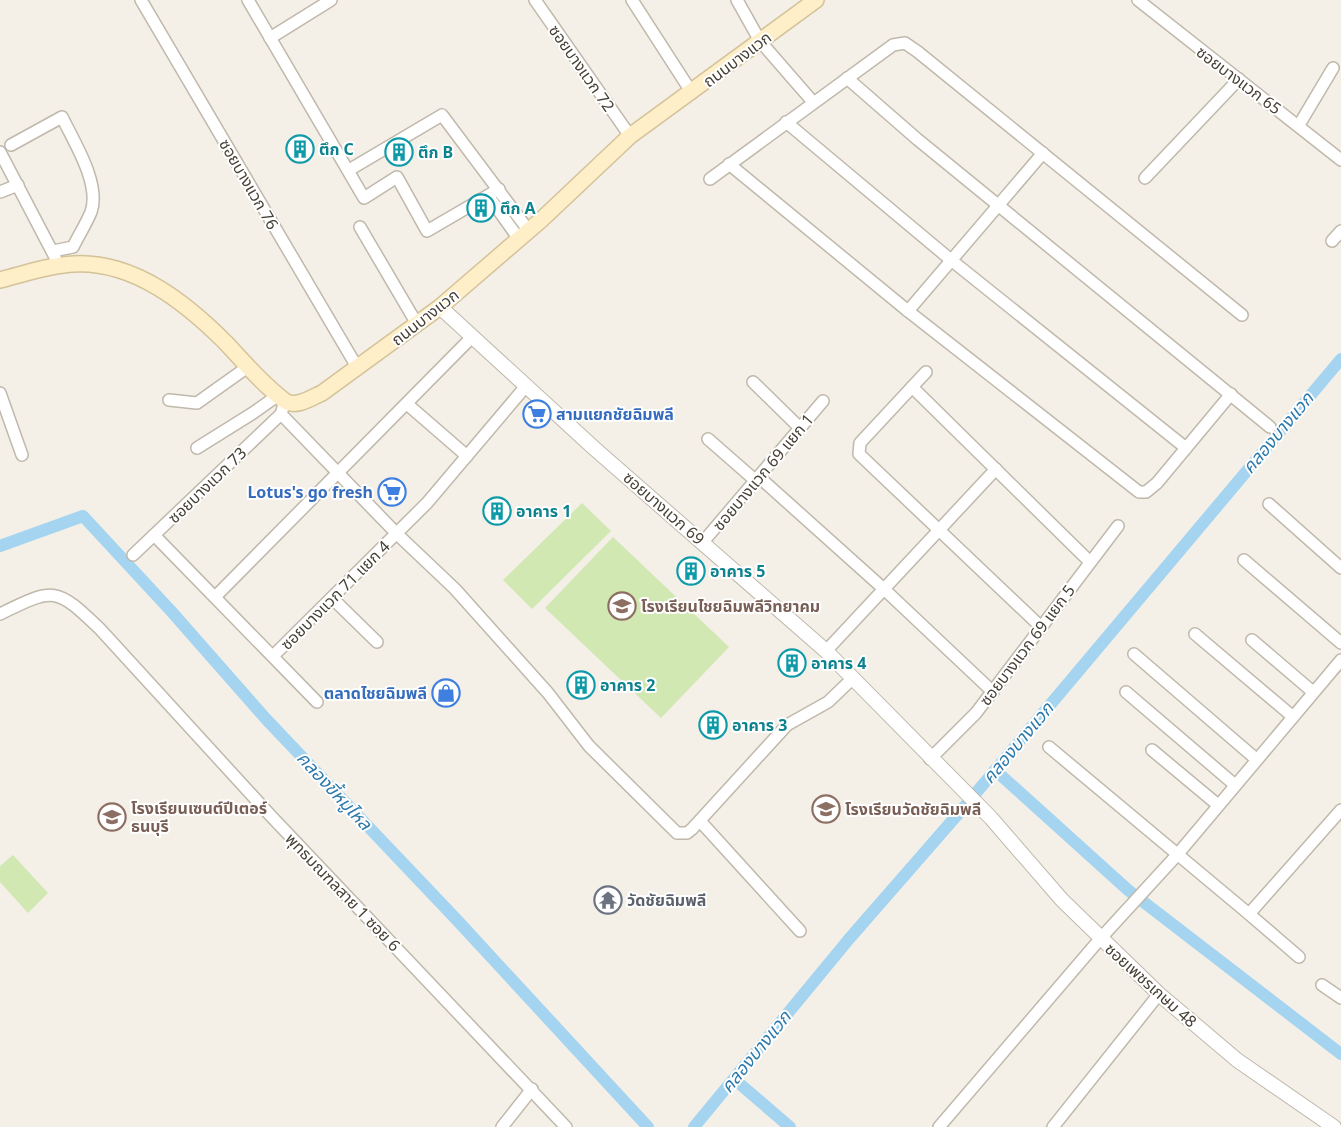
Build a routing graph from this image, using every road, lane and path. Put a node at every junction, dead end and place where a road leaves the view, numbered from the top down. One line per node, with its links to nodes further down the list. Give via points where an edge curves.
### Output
1 (141, 0): 46 (street, ซอยบางแวก 76)
2 (248, 0): 9 (street)
3 (331, 0): 9 (street)
4 (534, 0): 18 (street, ซอยบางแวก 72)
5 (632, 0): 14 (street)
6 (738, 0): 10 (street)
7 (816, 0): 10 (main road, ถนนบางแวก)
8 (1138, 0): 13 (street, ซอยบางแวก 65)
9 (270, 38): 24 (street)
10 (760, 41): 14 (main road, ถนนบางแวก); 15 (street)
11 (1333, 68): 17 (street)
12 (847, 78): 15 (street); 21 (street, via 893,45 905,43); 31 (street)
13 (1239, 79): 17 (street, ซอยบางแวก 65); 25 (street)
14 (692, 93): 18 (main road, ถนนบางแวก)
15 (813, 102): 16 (street)
16 (786, 122): 23 (street); 37 (street)
17 (1299, 125): 22 (street, ซอยบางแวก 65)
18 (630, 136): 34 (main road, ถนนบางแวก)
19 (11, 144): 36 (street, via 62,117 88,172 93,196 91,210 73,246)
20 (0, 152): 27 (street)
21 (1043, 153): 31 (street); 42 (street)
22 (1341, 160)
23 (729, 164): 26 (street); 41 (street)
24 (349, 170): 28 (street, via 442,115); 30 (street, via 364,198 397,177 427,231)
25 (1145, 178)
26 (710, 179)
27 (18, 185): 29 (street); 36 (street)
28 (499, 189): 30 (street); 34 (street)
29 (0, 192)
30 (489, 197): 34 (street)
31 (998, 206): 37 (street); 52 (street)
32 (360, 226): 43 (street)
33 (1341, 232): 35 (street)
34 (524, 235): 40 (main road, ถนนบางแวก)
35 (1332, 241)
36 (53, 251): 38 (street)
37 (951, 260): 41 (street); 61 (street)
38 (58, 266): 39 (main road); 45 (main road, via 105,266 151,284 202,319)
39 (0, 280)
40 (440, 307): 43 (main road, ถนนบางแวก); 44 (street, ซอยบางแวก 69)
41 (908, 311): 61 (street, via 1139,492 1150,490)
42 (1242, 315)
43 (418, 324): 46 (main road, ถนนบางแวก)
44 (472, 337): 49 (street, ซอยบางแวก 69); 56 (street)
45 (249, 366): 53 (street, via 197,403); 55 (main road)
46 (357, 367): 55 (main road, ถนนบางแวก, via 306,401)
47 (926, 372): 50 (street)
48 (753, 382): 58 (street)
49 (526, 386): 63 (street, ซอยบางแวก 71 แยก 4); 72 (street, ซอยบางแวก 69)
50 (912, 387): 64 (street); 69 (street, via 860,443 859,454)
51 (0, 393): 62 (street)
52 (1231, 394): 57 (street); 61 (street)
53 (169, 400)
54 (823, 401): 58 (street, ซอยบางแวก 69 แยก 1)
55 (281, 404): 60 (street, via 253,414); 65 (street); 71 (street, ซอยบางแวก 73)
56 (407, 404): 63 (street); 65 (street)
57 (1270, 427)
58 (800, 428): 66 (street, ซอยบางแวก 69 แยก 1)
59 (708, 439): 66 (street)
60 (197, 448)
61 (1186, 448)
62 (22, 455)
63 (468, 456): 70 (street, ซอยบางแวก 71 แยก 4)
64 (996, 469): 69 (street); 75 (street)
65 (339, 473): 70 (street); 78 (street)
66 (757, 479): 72 (street, ซอยบางแวก 69 แยก 1); 77 (street)
67 (1269, 504): 76 (street)
68 (1118, 526): 75 (street, ซอยบางแวก 69 แยก 5)
69 (939, 530): 77 (street); 81 (street)
70 (397, 534): 79 (street, ซอยบางแวก 71 แยก 4); 104 (street, via 455,588 548,693 589,746 666,825 682,835)
71 (154, 535): 73 (street, ซอยบางแวก 73); 78 (street)
72 (703, 542): 86 (street, ซอยบางแวก 69)
73 (133, 555)
74 (1244, 560): 85 (street)
75 (1090, 562): 81 (street, ซอยบางแวก 69 แยก 5)
76 (1341, 568)
77 (885, 590): 86 (street); 91 (street)
78 (214, 597): 88 (street)
79 (332, 598): 84 (street); 88 (street, ซอยบางแวก 71 แยก 4)
80 (0, 614): 113 (street, พุทธมณฑลสาย 1 ซอย 6, via 34,597 51,595 74,604)
81 (1040, 626): 91 (street, ซอยบางแวก 69 แยก 5)
82 (1195, 634): 95 (street)
83 (1252, 640): 93 (street)
84 (376, 642)
85 (1341, 643)
86 (826, 651): 90 (street, ซอยบางแวก 69)
87 (1134, 654): 99 (street)
88 (273, 656): 94 (street)
89 (1341, 660): 93 (street)
90 (852, 679): 98 (street, ซอยบางแวก 69); 104 (street, via 821,707 786,726)
91 (992, 692): 98 (street, ซอยบางแวก 69 แยก 5, via 976,713)
92 (1126, 692): 100 (street)
93 (1313, 692): 95 (street)
94 (317, 702)
95 (1292, 716): 99 (street)
96 (1049, 747): 105 (street)
97 (1152, 750): 101 (street)
98 (930, 759): 103 (street, ซอยบางแวก 69)
99 (1256, 759): 100 (street)
100 (1235, 784): 101 (street)
101 (1218, 805): 105 (street)
102 (1341, 810): 106 (street)
103 (991, 818): 108 (street, ซอยเพชรเกษม 48)
104 (700, 821): 107 (street)
105 (1177, 855): 106 (street); 108 (street)
106 (1249, 914): 109 (street)
107 (800, 931)
108 (1100, 939): 111 (street, ซอยเพชรเกษม 48); 116 (street)
109 (1299, 957)
110 (1322, 985): 112 (street)
111 (1159, 994): 117 (street); 118 (street, ซอยเพชรเกษม 48, via 1237,1060)
112 (1341, 998)
113 (532, 1089): 114 (street); 115 (street, พุทธมณฑลสาย 1 ซอย 6)
114 (502, 1127)
115 (566, 1127)
116 (939, 1127)
117 (1053, 1127)
118 (1334, 1127)

